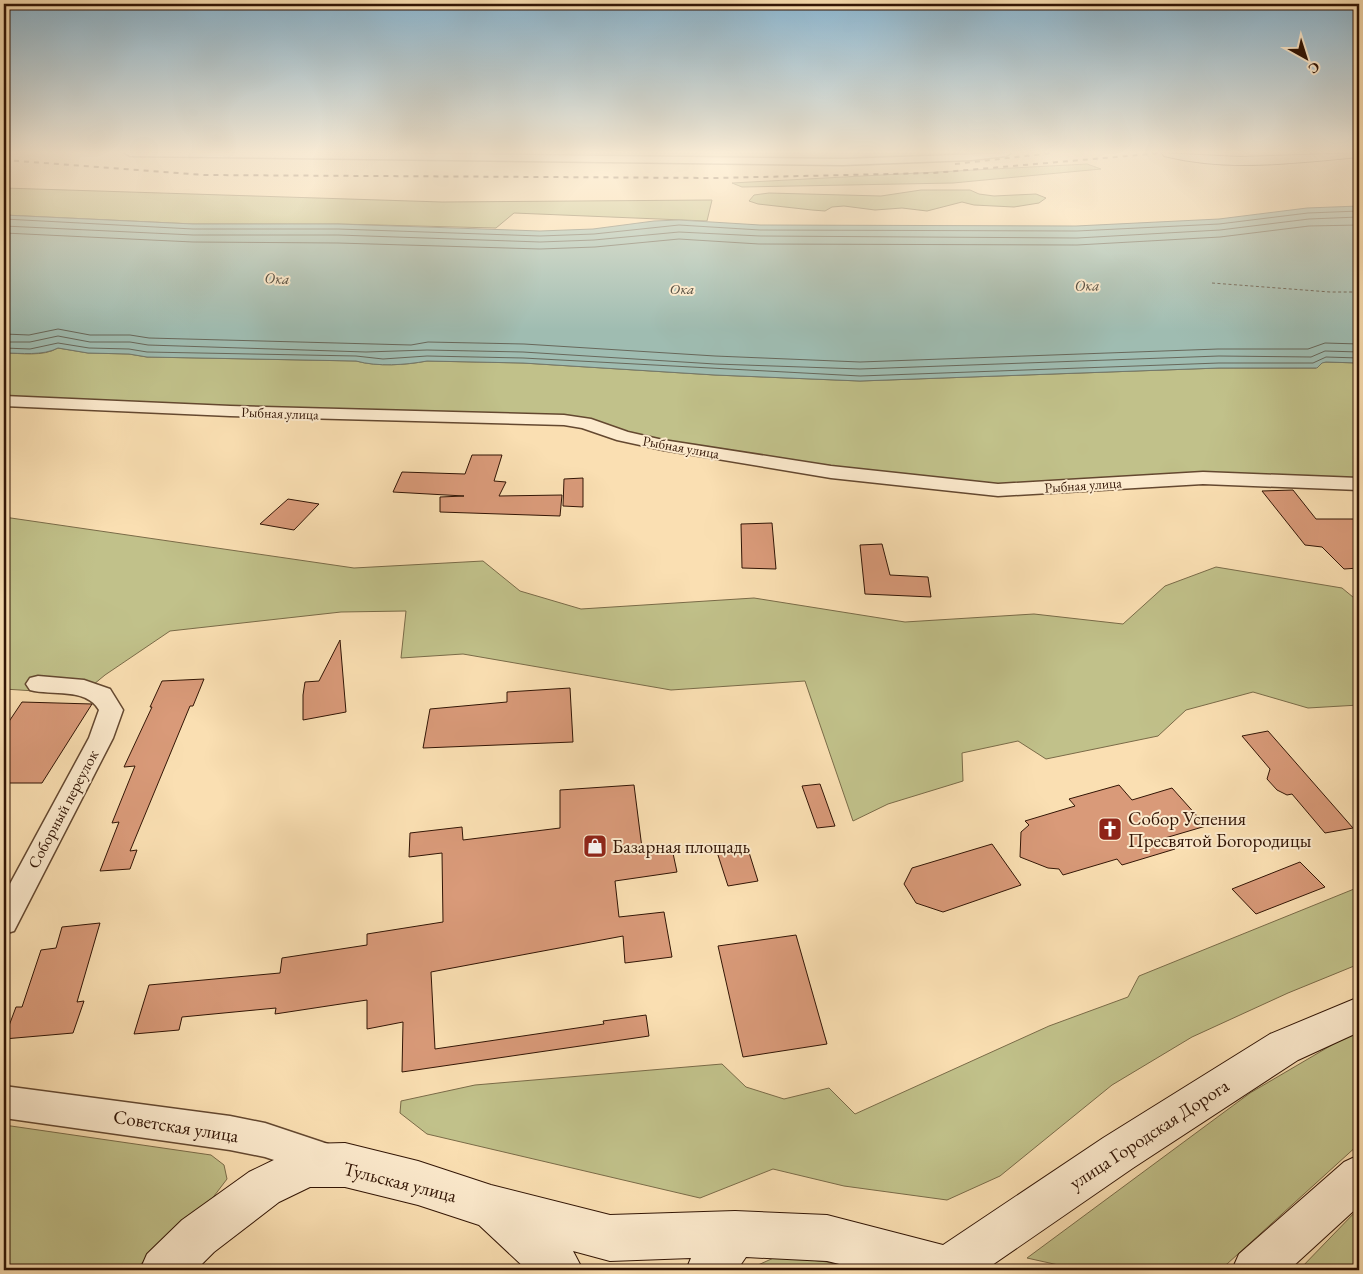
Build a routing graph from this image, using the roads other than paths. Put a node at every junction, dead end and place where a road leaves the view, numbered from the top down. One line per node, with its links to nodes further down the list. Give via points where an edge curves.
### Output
1 (4, 402): 2 (street, Рыбная улица, via 564,420 656,444 811,469 998,490 1204,478)
2 (1359, 484)
3 (38, 684): 4 (street, Соборный переулок, via 84,688 102,695 111,710 102,738)
4 (4, 922)
5 (1359, 1014): 14 (main road, улица Городская Дорога, via 1284,1046 1110,1159)
6 (4, 1102): 7 (street, Советская улица, via 230,1133 266,1140)
7 (345, 1165): 9 (main road, Тульская улица); 11 (main road, Тульская улица, via 307,1166 264,1186 198,1236)
8 (1359, 1177): 15 (main road)
9 (491, 1206): 10 (main road, Тульская улица, via 610,1238); 12 (main road, Тульская улица)
10 (735, 1234): 13 (main road); 14 (main road, улица Городская Дорога, via 827,1238)
11 (163, 1270)
12 (560, 1270)
13 (708, 1270)
14 (949, 1270)
15 (1255, 1270)

